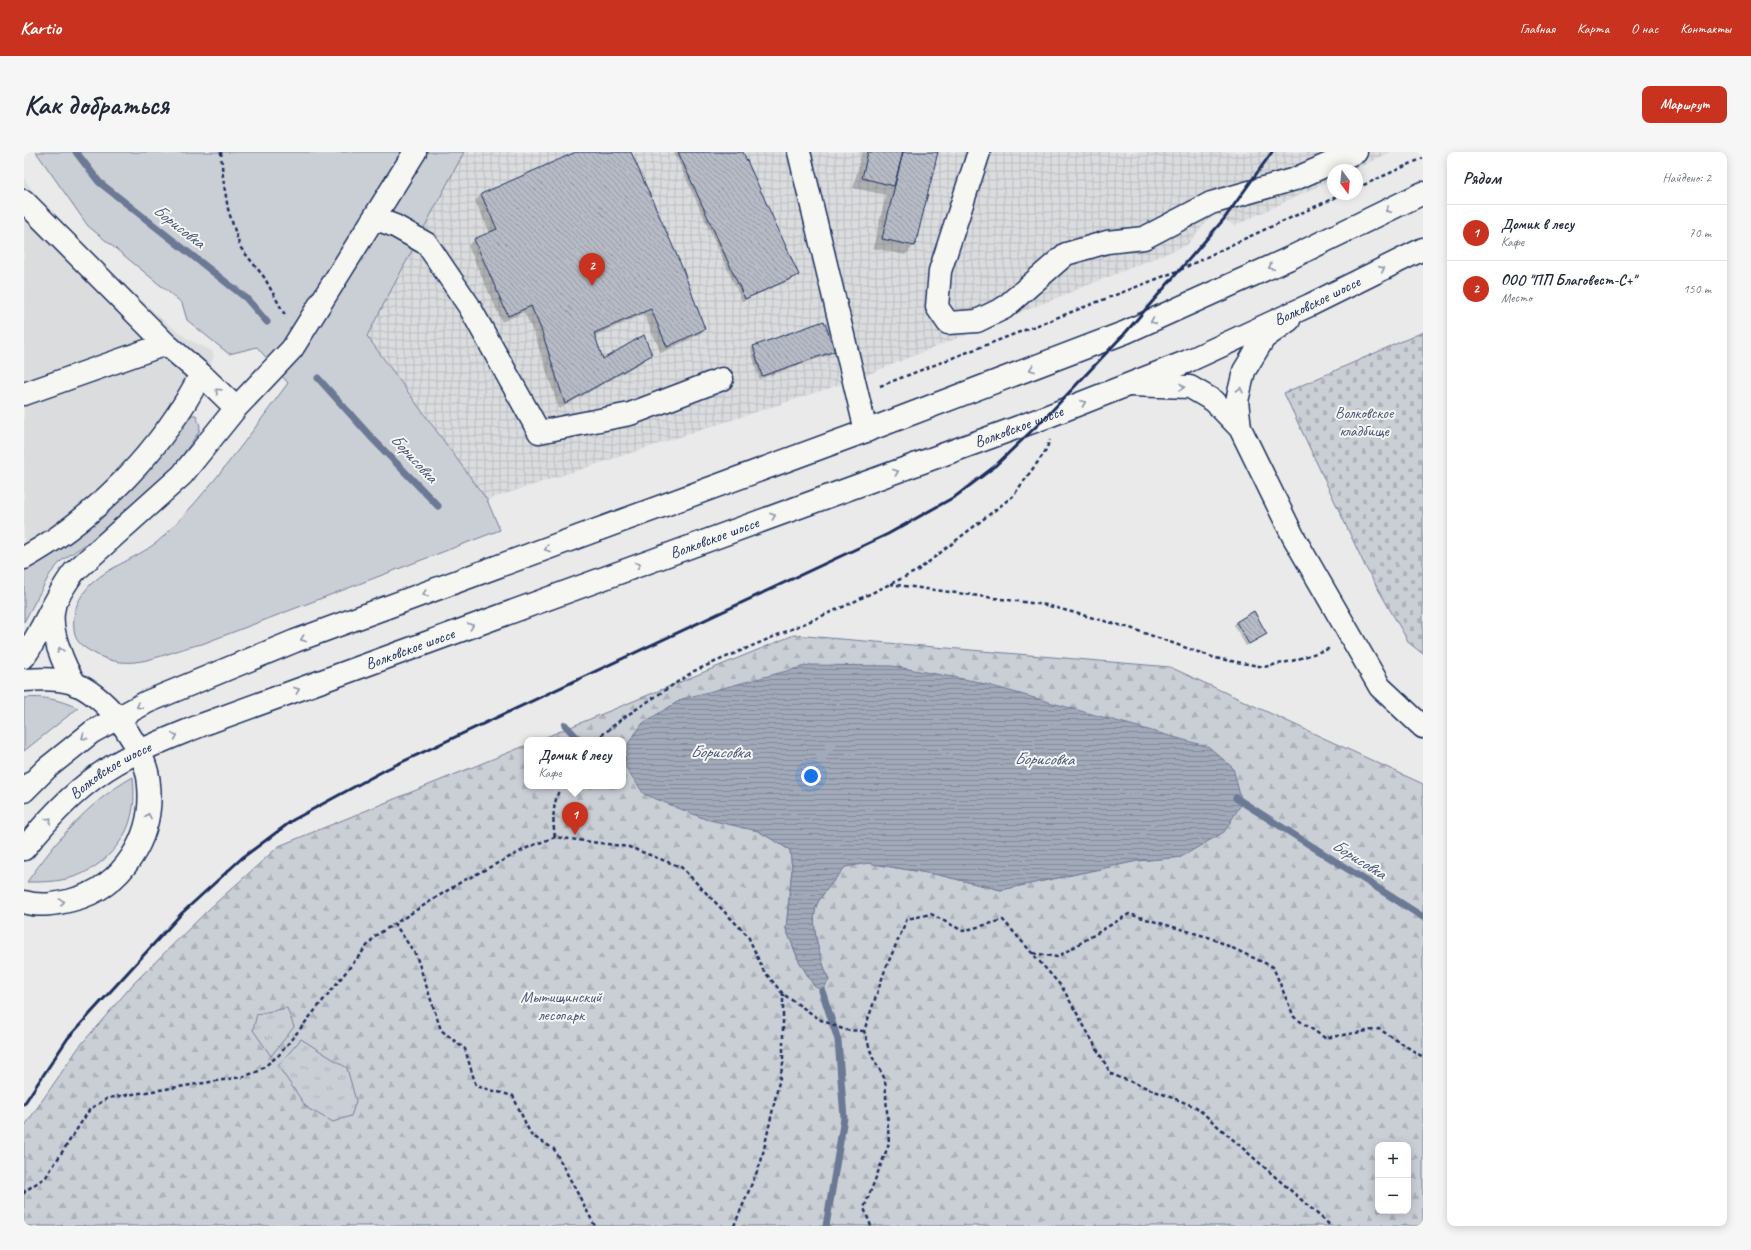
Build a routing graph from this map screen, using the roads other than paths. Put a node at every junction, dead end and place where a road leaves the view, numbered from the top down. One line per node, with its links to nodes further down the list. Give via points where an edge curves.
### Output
1 (415, 152): 7 (main road)
2 (799, 152): 17 (main road)
3 (979, 152): 4 (main road, via 940,271 937,307 948,323 977,321 1004,308 1066,254 1107,242 1144,238 1211,202 1295,179)
4 (1356, 152)
5 (1423, 193): 17 (main road, one-way to 17, via 1166,316)
6 (24, 201): 10 (main road)
7 (374, 218): 12 (main road, via 395,226 427,244 469,306 539,432 630,414); 15 (main road, via 292,349)
8 (1423, 249): 9 (main road, Волковское шоссе, one-way to 8)
9 (1310, 305): 13 (main road, Волковское шоссе, via 1186,362); 16 (main road, one-way to 9, via 1238,401 1244,371 1264,338)
10 (166, 344): 11 (main road); 14 (main road)
11 (200, 374): 15 (main road, one-way to 11); 18 (main road, via 187,401 171,425 150,452 114,490 70,527)
12 (722, 379)
13 (1129, 385): 16 (main road, one-way to 16, via 1190,387 1214,401); 25 (main road, Волковское шоссе, one-way to 13, via 246,708)
14 (24, 394)
15 (236, 408): 19 (main road, via 182,475 74,572)
16 (1240, 428): 24 (main road, via 1293,536 1380,687)
17 (866, 431): 23 (main road, one-way to 23, via 295,641 147,702)
18 (24, 558)
19 (56, 601): 20 (main road); 22 (main road, one-way to 19, via 64,665 55,634 52,620)
20 (24, 657)
21 (24, 680): 22 (main road, via 52,680)
22 (76, 685): 23 (main road, via 104,703)
23 (117, 718): 25 (main road); 26 (main road, one-way to 26, via 70,748)
24 (1423, 726)
25 (139, 752): 27 (main road, Волковское шоссе, one-way to 25, via 72,796 118,762); 28 (main road, one-way to 25, via 43,905 81,898 118,875 130,860 146,828 149,808 149,785)
26 (24, 791)
27 (24, 849)
28 (24, 902)

